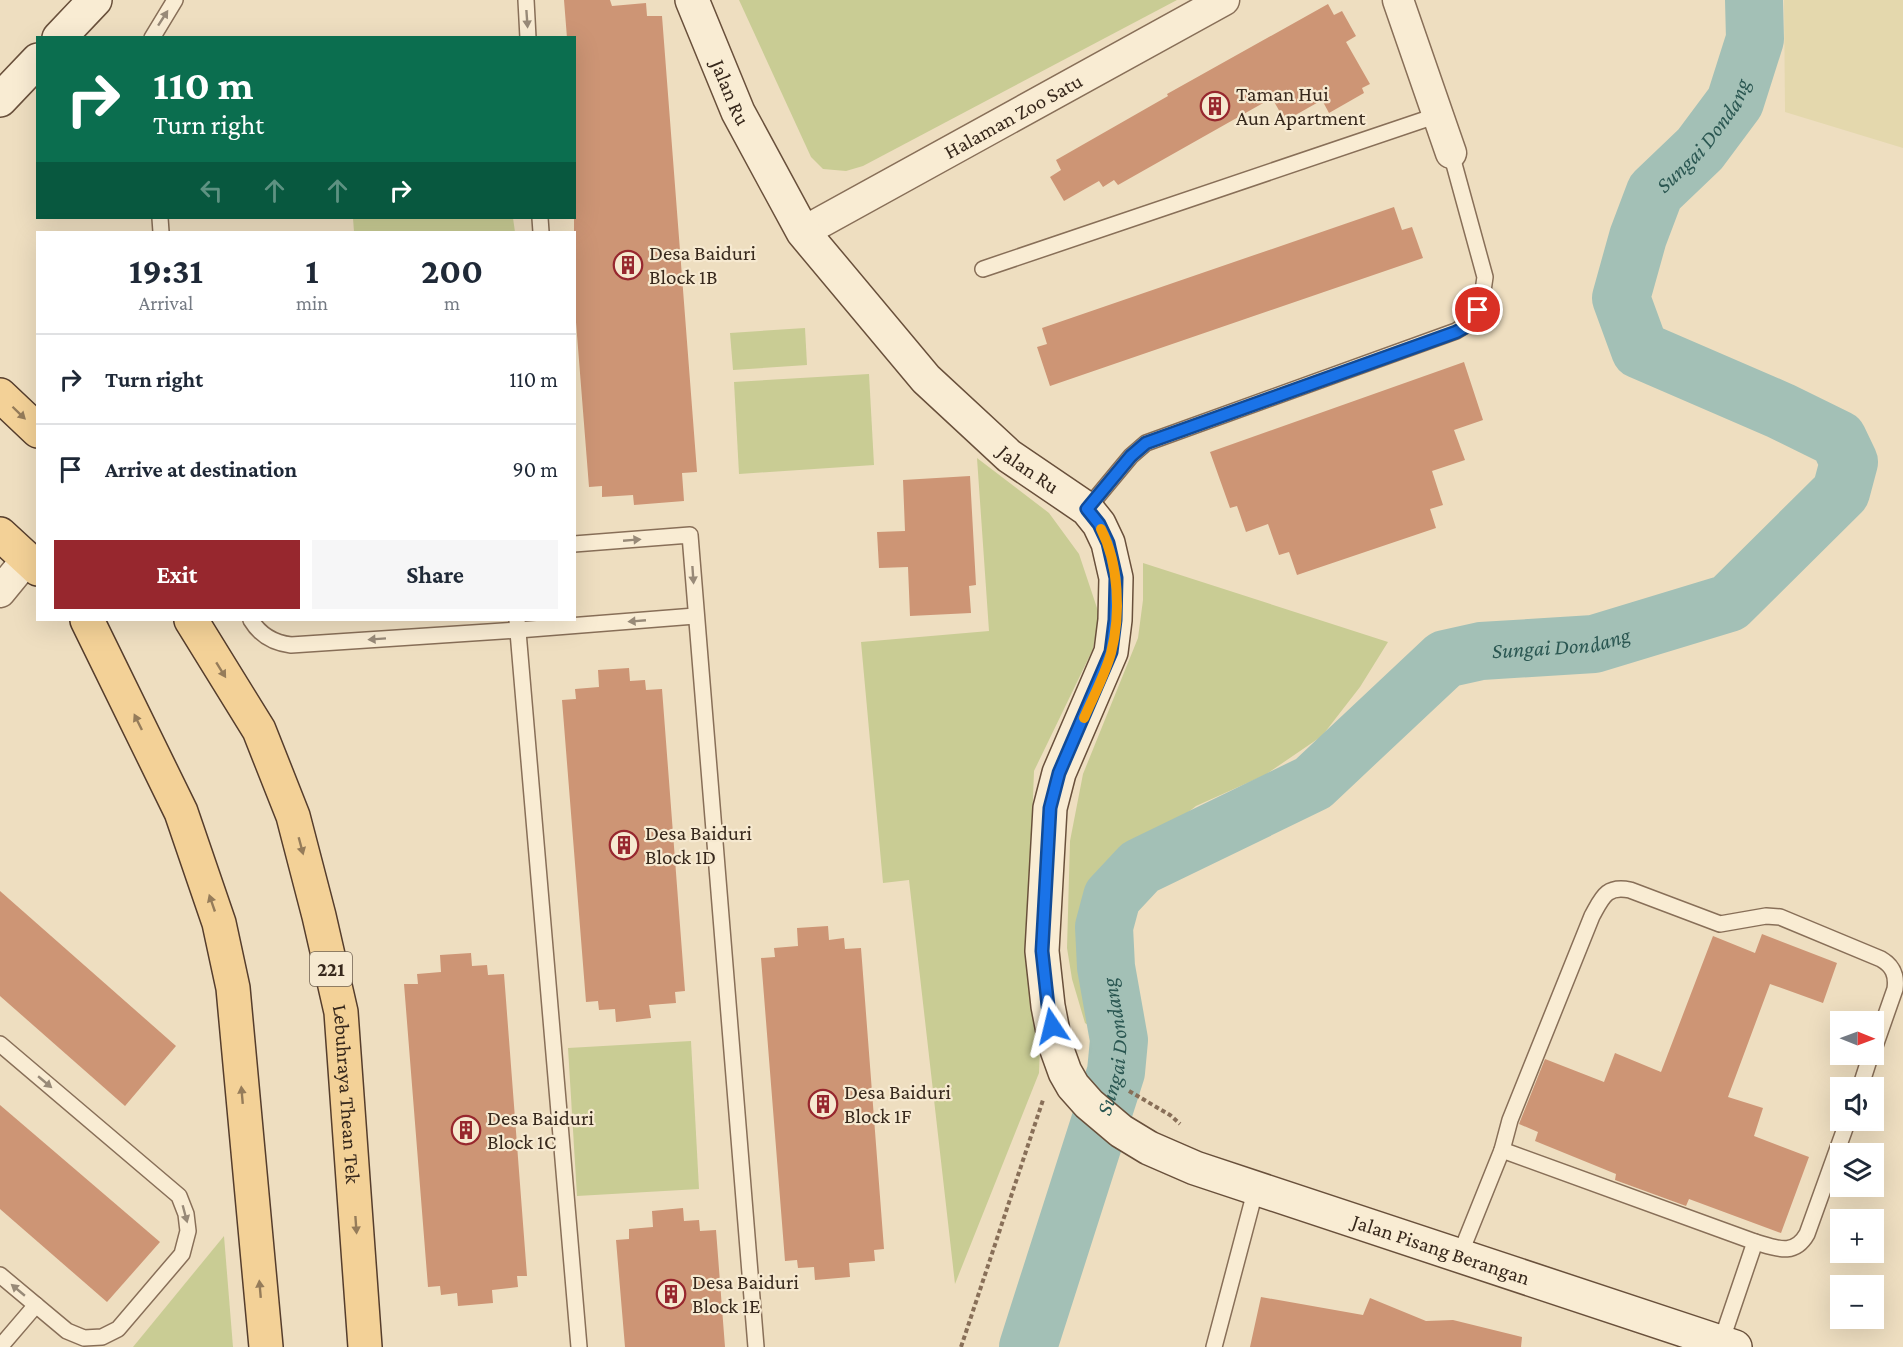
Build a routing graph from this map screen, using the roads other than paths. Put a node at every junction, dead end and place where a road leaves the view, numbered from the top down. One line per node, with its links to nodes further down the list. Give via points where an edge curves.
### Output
1 (175, 0): 8 (lane, one-way to 1)
2 (526, 0): 9 (lane, one-way to 9)
3 (692, 0): 14 (street, Jalan Ru, via 738,112)
4 (1224, 0): 14 (street, Halaman Zoo Satu)
5 (1398, 0): 12 (street)
6 (90, 1): 7 (street)
7 (61, 36)
8 (153, 36)
9 (528, 36)
10 (36, 62): 11 (street)
11 (0, 100)
12 (1438, 115): 13 (street); 15 (lane)
13 (1450, 153): 18 (lane, via 1485,277 1478,310 1469,325 1146,443)
14 (803, 232): 18 (street, Jalan Ru, via 926,379 1009,456)
15 (983, 269)
16 (0, 395): 17 (main road, one-way to 17)
17 (36, 429)
18 (1087, 509): 31 (street, Jalan Ru, via 1108,543 1116,578 1115,620 1111,652 1059,773 1050,808 1042,951 1048,1006 1065,1072 1089,1104)
19 (0, 534): 21 (main road)
20 (576, 544): 23 (lane, one-way to 23, via 690,535)
21 (32, 564): 22 (street)
22 (0, 592)
23 (695, 616): 27 (lane, one-way to 27); 43 (lane)
24 (87, 621): 40 (main road, one-way to 24, via 232,988 219,923 181,812)
25 (192, 621): 41 (main road, Lebuhraya Thean Tek / 221, one-way to 41, via 259,730 293,816 319,916 341,1012)
26 (252, 621): 27 (lane, one-way to 26, via 291,645 269,639)
27 (518, 625): 42 (lane)
28 (1884, 1020): 32 (lane, via 1896,980 1889,964 1881,959 1773,915 1720,924 1630,890 1612,890 1605,894 1592,916 1510,1120)
29 (0, 1044): 37 (lane, one-way to 37, via 179,1196 186,1214 188,1231 182,1254 118,1329 102,1337 84,1338 67,1331)
30 (1844, 1131): 34 (lane, via 1803,1242 1787,1249)
31 (1149, 1148): 33 (street, Jalan Pisang Berangan)
32 (1502, 1150): 34 (lane); 35 (lane)
33 (1256, 1188): 35 (street, Jalan Pisang Berangan); 44 (lane)
34 (1755, 1242): 38 (lane)
35 (1459, 1257): 38 (street, Jalan Pisang Berangan)
36 (0, 1275): 37 (lane, one-way to 36)
37 (36, 1305): 39 (lane)
38 (1728, 1344)
39 (0, 1347)
40 (266, 1347)
41 (365, 1347)
42 (579, 1347)
43 (756, 1347)
44 (1214, 1347)

